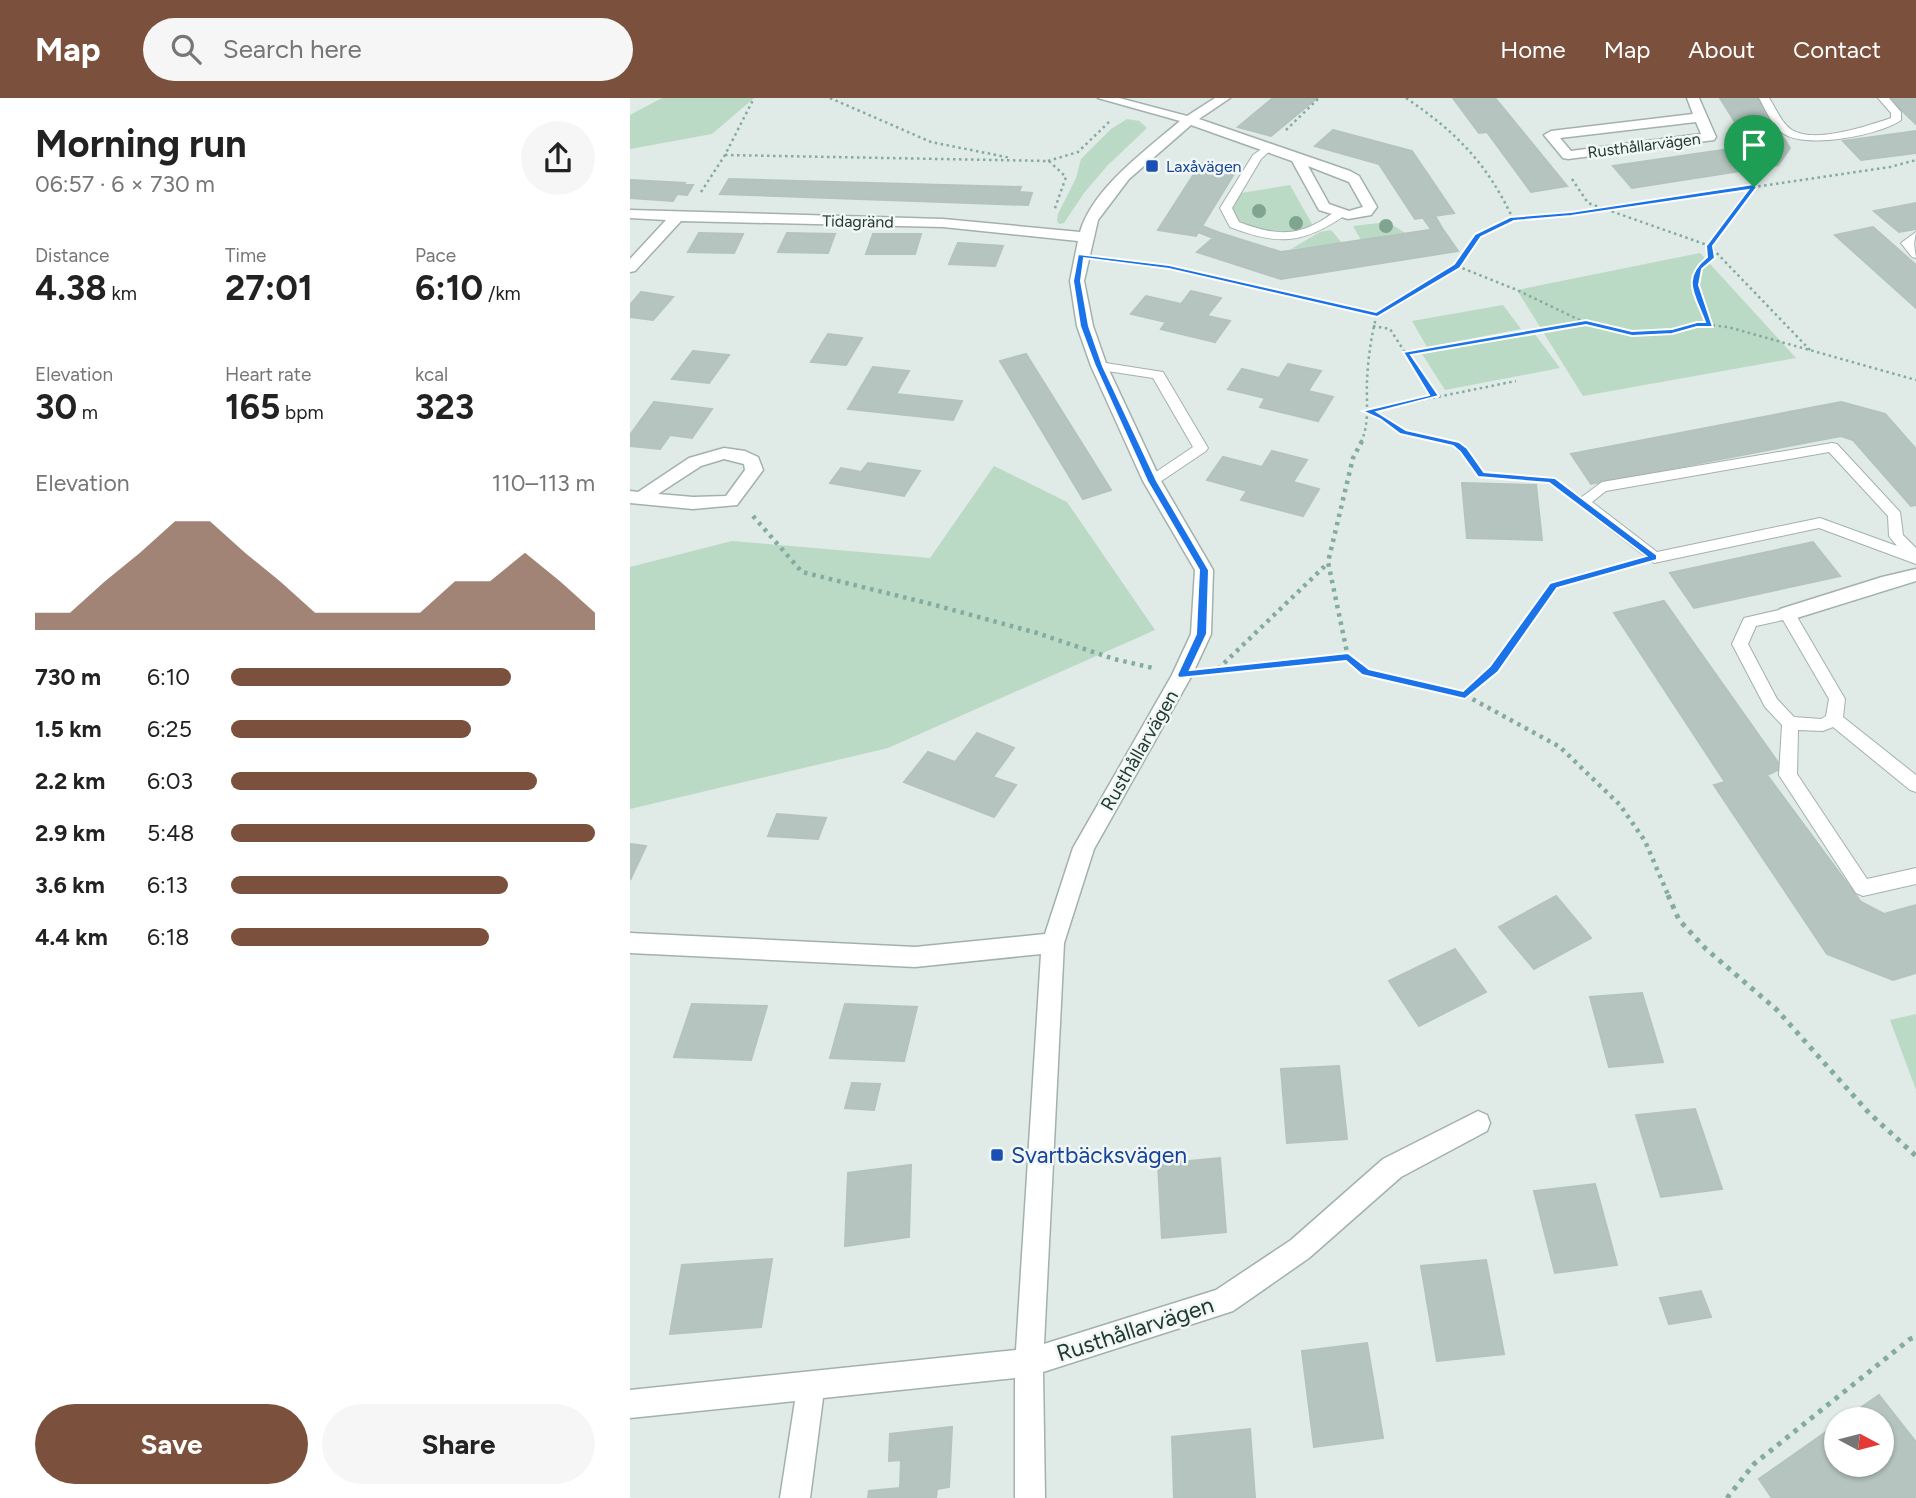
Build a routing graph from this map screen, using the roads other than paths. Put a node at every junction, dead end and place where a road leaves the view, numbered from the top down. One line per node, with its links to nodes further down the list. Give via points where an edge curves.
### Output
1 (1104, 98): 7 (street)
2 (1224, 98): 7 (street, Rusthållarvägen)
3 (1693, 98): 6 (street, Rusthållarvägen)
4 (1764, 98): 5 (lane, via 1788,132 1802,136 1856,131 1896,120 1896,112)
5 (1883, 98)
6 (1702, 117): 6 (street, Rusthållarvägen, via 1551,135 1568,155 1709,137)
7 (1189, 120): 8 (street); 14 (street, Rusthållarvägen, via 1124,176 1091,220)
8 (1268, 148): 9 (street); 11 (lane, via 1257,157 1226,208 1234,224 1283,239 1311,232)
9 (1297, 159): 11 (street, via 1324,207); 11 (street, via 1354,179 1370,207 1359,215)
10 (630, 214): 12 (street, Tidagränd)
11 (1340, 214)
12 (676, 218): 14 (street, Tidagränd, via 946,223 1044,235); 16 (street)
13 (1916, 236): 15 (lane, via 1907,243)
14 (1084, 246): 17 (street, Rusthållarvägen, via 1077,281 1085,326)
15 (1916, 254)
16 (630, 268)
17 (1099, 366): 18 (street, Rusthållarvägen); 18 (lane, via 1158,374 1201,448)
18 (1152, 481): 28 (street, Rusthållarvägen, via 1204,570 1201,634 1084,848)
19 (636, 497): 19 (street, via 718,504 731,501 754,470 752,461 743,454 724,452)
20 (1916, 558): 20 (lane, via 1820,523 1654,558 1582,502 1602,487 1832,447 1895,515 1896,536)
21 (1916, 575): 22 (street)
22 (1787, 614): 23 (lane, via 1837,699); 24 (lane, via 1750,622 1740,644 1771,704)
23 (1834, 719): 24 (lane, via 1823,725); 25 (lane)
24 (1790, 723): 26 (lane, via 1788,775 1863,888)
25 (1916, 785)
26 (1916, 876)
27 (630, 943): 28 (street, via 915,957)
28 (1053, 943): 30 (street, Rusthållarvägen)
29 (1478, 1123): 30 (street, Rusthållarvägen, via 1392,1168 1300,1249 1223,1301)
30 (1029, 1363): 31 (street); 34 (street, Rusthållarvägen)
31 (811, 1387): 32 (street); 33 (street)
32 (630, 1404)
33 (795, 1498)
34 (1030, 1498)

